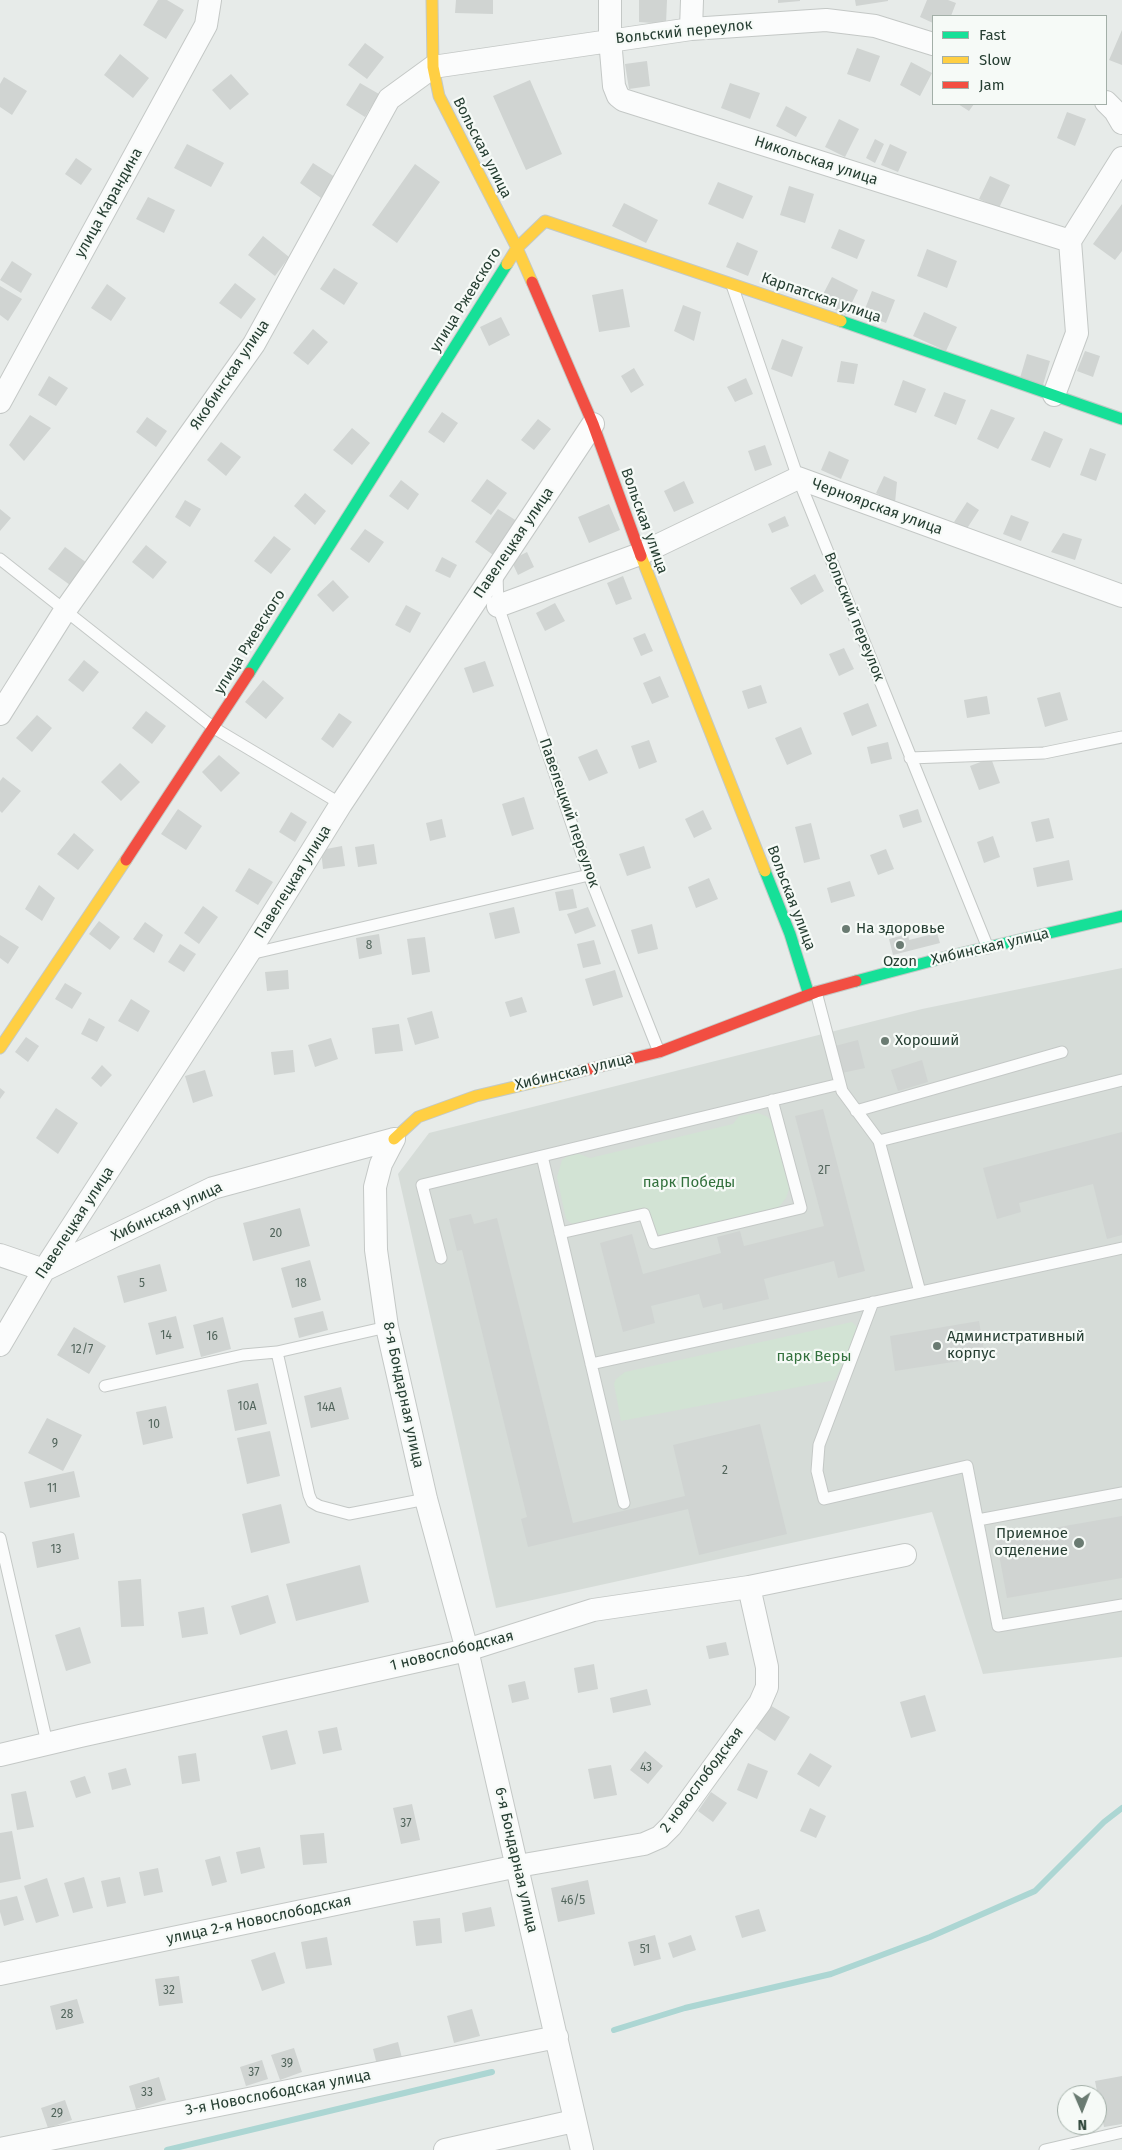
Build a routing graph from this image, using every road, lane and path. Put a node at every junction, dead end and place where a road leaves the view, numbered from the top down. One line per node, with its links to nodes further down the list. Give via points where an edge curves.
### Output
1 (210, 0): 16 (street, улица Карандина, via 206,25)
2 (432, 0): 8 (street)
3 (610, 0): 6 (street, Никольская улица)
4 (692, 0): 5 (street)
5 (692, 29): 6 (street, Вольский переулок); 7 (street, Вольский переулок, via 826,20 876,26)
6 (610, 39): 8 (street, Вольский переулок); 12 (street, Никольская улица, via 615,91 623,100)
7 (932, 44)
8 (433, 67): 13 (street, Вольская улица, via 439,96); 25 (street, Якобинская улица, via 389,99 254,344)
9 (1107, 103): 10 (street)
10 (1122, 123)
11 (1122, 158): 12 (street)
12 (1070, 241): 15 (street, via 1077,333)
13 (517, 248): 14 (street, Карпатская улица, via 545,221); 18 (street, Вольская улица); 27 (street, улица Ржевского)
14 (731, 283): 15 (street, Карпатская улица); 19 (lane, Вольский переулок)
15 (1054, 395): 17 (street, Карпатская улица)
16 (0, 402)
17 (1122, 418)
18 (593, 424): 20 (street, Вольская улица); 22 (street, Павелецкая улица)
19 (798, 478): 20 (street, Черноярская улица); 23 (street, Черноярская улица); 29 (lane, Вольский переулок)
20 (640, 554): 24 (street, Черноярская улица); 35 (street, Вольская улица)
21 (0, 559): 25 (lane)
22 (496, 570): 24 (lane, Павелецкий переулок); 30 (street, Павелецкая улица)
23 (1122, 596)
24 (498, 606): 31 (lane, Павелецкий переулок)
25 (66, 609): 26 (street, Якобинская улица); 27 (lane)
26 (0, 714)
27 (214, 728): 30 (lane); 36 (street, улица Ржевского)
28 (1122, 737): 29 (lane, via 1044,753)
29 (910, 758): 33 (lane, Вольский переулок)
30 (341, 804): 34 (street, Павелецкая улица)
31 (589, 875): 34 (lane); 37 (lane, Павелецкий переулок)
32 (1122, 916): 33 (street, Хибинская улица)
33 (988, 948): 35 (street, Хибинская улица)
34 (248, 954): 50 (street, Павелецкая улица)
35 (813, 993): 37 (street, Хибинская улица); 40 (lane)
36 (0, 1048)
37 (659, 1052): 43 (street, Хибинская улица, via 476,1096 418,1117)
38 (1062, 1052): 42 (lane)
39 (1122, 1080): 44 (lane)
40 (840, 1084): 41 (lane); 42 (lane)
41 (772, 1100): 45 (lane); 46 (lane, via 801,1208 654,1243 644,1214)
42 (856, 1111): 44 (lane)
43 (394, 1140): 50 (street, Хибинская улица, via 213,1188); 53 (street, 8-я Бондарная улица, via 381,1164 375,1187 376,1250)
44 (879, 1142): 51 (lane)
45 (542, 1156): 46 (lane); 49 (lane, via 422,1185)
46 (560, 1233): 56 (lane)
47 (1122, 1248): 51 (lane)
48 (0, 1255): 50 (street)
49 (442, 1258)
50 (44, 1270): 54 (street, Павелецкая улица)
51 (920, 1292): 52 (lane)
52 (873, 1302): 56 (lane); 61 (lane, via 819,1444 817,1471 824,1500 967,1466)
53 (387, 1326): 55 (lane); 59 (street, 8-я Бондарная улица)
54 (0, 1344)
55 (277, 1352): 57 (lane, via 243,1355); 59 (lane, via 312,1502 349,1514)
56 (591, 1364): 60 (lane)
57 (106, 1386)
58 (1122, 1493): 61 (lane)
59 (426, 1499): 66 (street, 8-я Бондарная улица)
60 (624, 1503)
61 (978, 1520): 65 (lane, via 998,1626)
62 (0, 1538): 67 (lane)
63 (905, 1555): 64 (street, 1 новослободская)
64 (749, 1587): 66 (street, 1 новослободская, via 593,1610); 69 (street, 2 новослободская, via 767,1667 767,1687 760,1703 671,1826 660,1837 644,1844)
65 (1122, 1604)
66 (467, 1650): 67 (street, 1 новослободская); 69 (street, 6-я Бондарная улица)
67 (47, 1744): 68 (street, 1 новослободская)
68 (0, 1755)
69 (518, 1866): 70 (street, улица 2-я Новослободская); 71 (street, 6-я Бондарная улица)
70 (0, 1974)
71 (557, 2037): 72 (street, 6-я Бондарная улица); 74 (street, 3-я Новослободская улица)
72 (574, 2121): 75 (street); 76 (street, 6-я Бондарная улица)
73 (1122, 2132): 77 (lane)
74 (0, 2149)
75 (444, 2150)
76 (582, 2150)
77 (1045, 2150)

